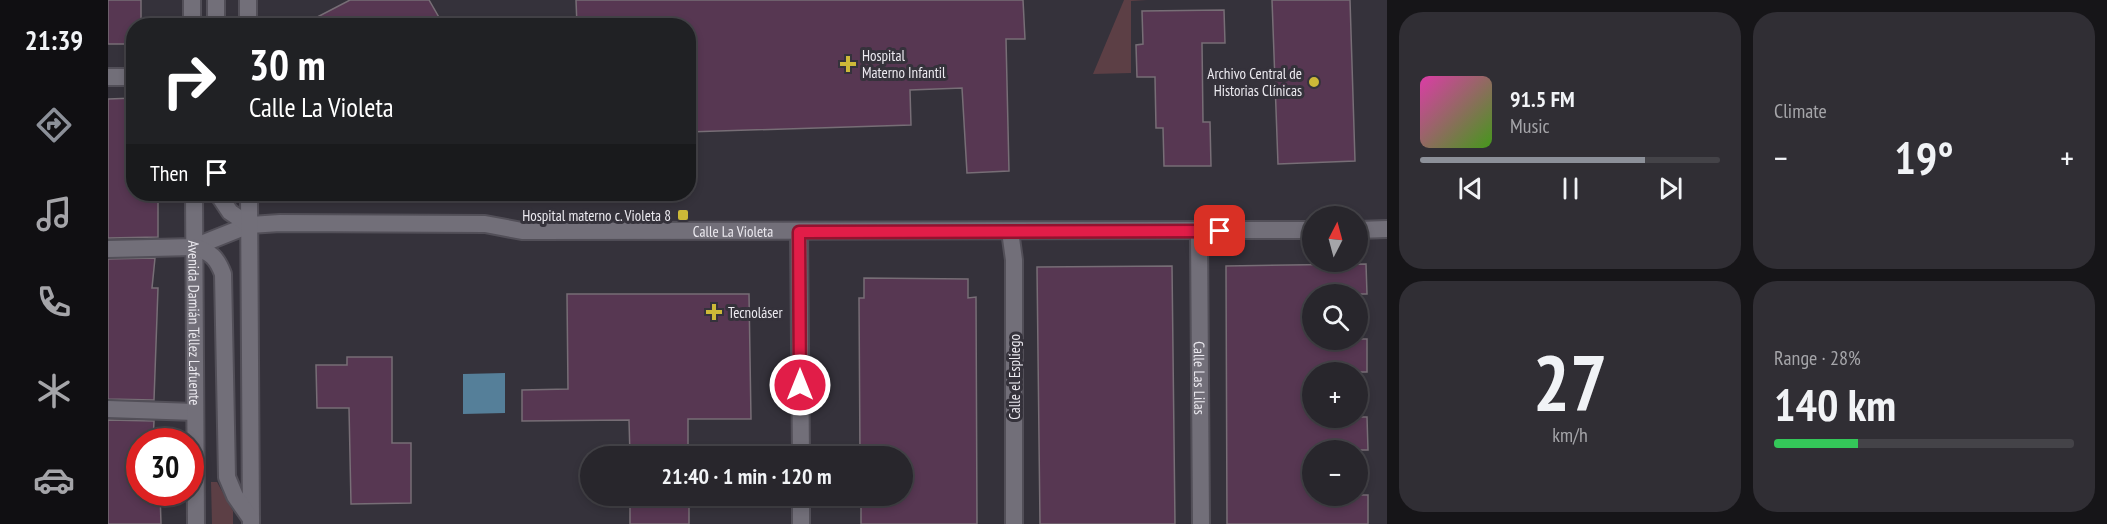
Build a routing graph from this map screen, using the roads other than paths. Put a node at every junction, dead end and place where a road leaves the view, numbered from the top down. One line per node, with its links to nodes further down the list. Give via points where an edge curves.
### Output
1 (192, 0): 4 (street)
2 (216, 0): 5 (street)
3 (248, 0): 6 (street)
4 (192, 18)
5 (216, 18)
6 (248, 18)
7 (108, 77): 8 (street)
8 (126, 77)
9 (194, 201): 19 (street, Avenida Damián Téllez Lafuente)
10 (223, 201): 12 (street, via 230,212)
11 (249, 201): 12 (street)
12 (249, 225): 18 (street, Calle La Violeta, via 485,224 522,231); 19 (street, Calle La Violeta); 25 (street)
13 (1387, 229): 15 (street)
14 (1302, 230): 17 (street, Calle La Violeta)
15 (1368, 230)
16 (1010, 231): 17 (street, Calle La Violeta); 18 (street, Calle La Violeta); 28 (street, Calle el Espliego, via 1014,260)
17 (1199, 231): 29 (street, Calle Las Lilas)
18 (799, 232): 23 (street)
19 (194, 247): 20 (street); 22 (street, Avenida Damián Téllez Lafuente); 25 (street, via 215,257 223,274 227,477)
20 (108, 249)
21 (108, 409): 22 (street)
22 (195, 412): 26 (street, Avenida Damián Téllez Lafuente)
23 (801, 446)
24 (801, 506): 27 (street)
25 (251, 521)
26 (196, 524)
27 (801, 524)
28 (1014, 524)
29 (1201, 524)

